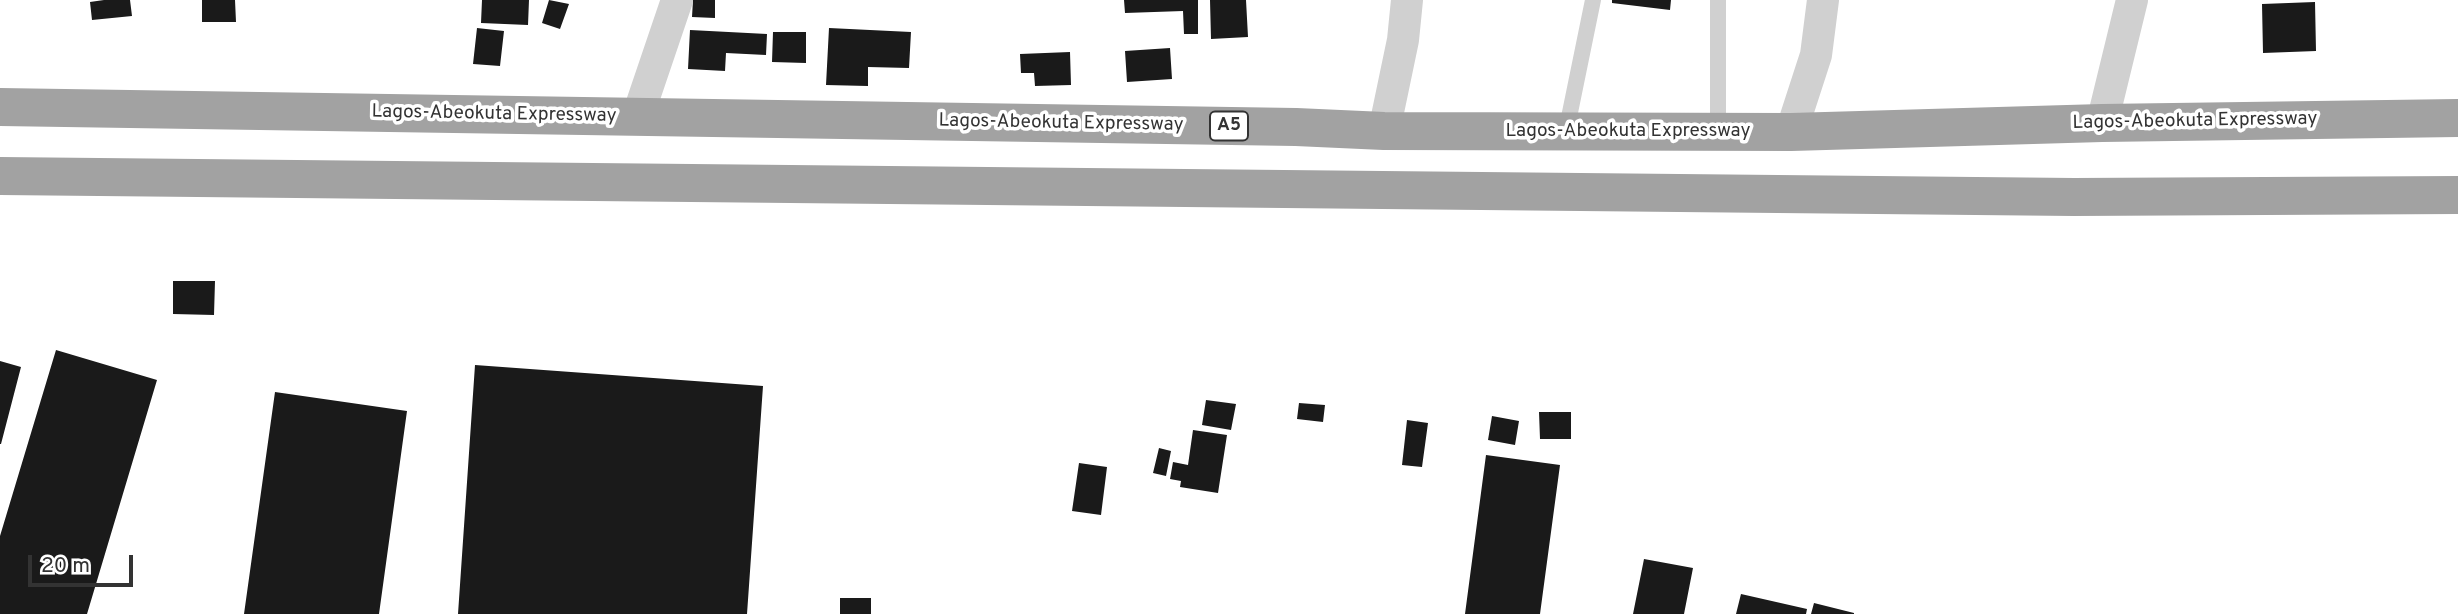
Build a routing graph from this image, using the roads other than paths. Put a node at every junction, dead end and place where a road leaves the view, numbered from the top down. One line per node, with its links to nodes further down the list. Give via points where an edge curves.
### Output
1 (677, 0): 8 (street)
2 (1407, 0): 11 (street)
3 (1593, 0): 12 (lane)
4 (1718, 0): 13 (lane)
5 (1823, 0): 14 (street, via 1816,55)
6 (2132, 0): 10 (street)
7 (0, 107): 8 (highway, Lagos-Abeokuta Expressway / A5)
8 (638, 118): 11 (highway, Lagos-Abeokuta Expressway / A5)
9 (2458, 118): 10 (highway, Lagos-Abeokuta Expressway / A5)
10 (2102, 122): 14 (highway, Lagos-Abeokuta Expressway / A5)
11 (1384, 131): 12 (highway, Lagos-Abeokuta Expressway / A5)
12 (1566, 132): 13 (highway, Lagos-Abeokuta Expressway / A5)
13 (1718, 132): 14 (highway, Lagos-Abeokuta Expressway / A5)
14 (1791, 132)
15 (0, 176): 16 (highway, via 2060,197)
16 (2458, 195)

